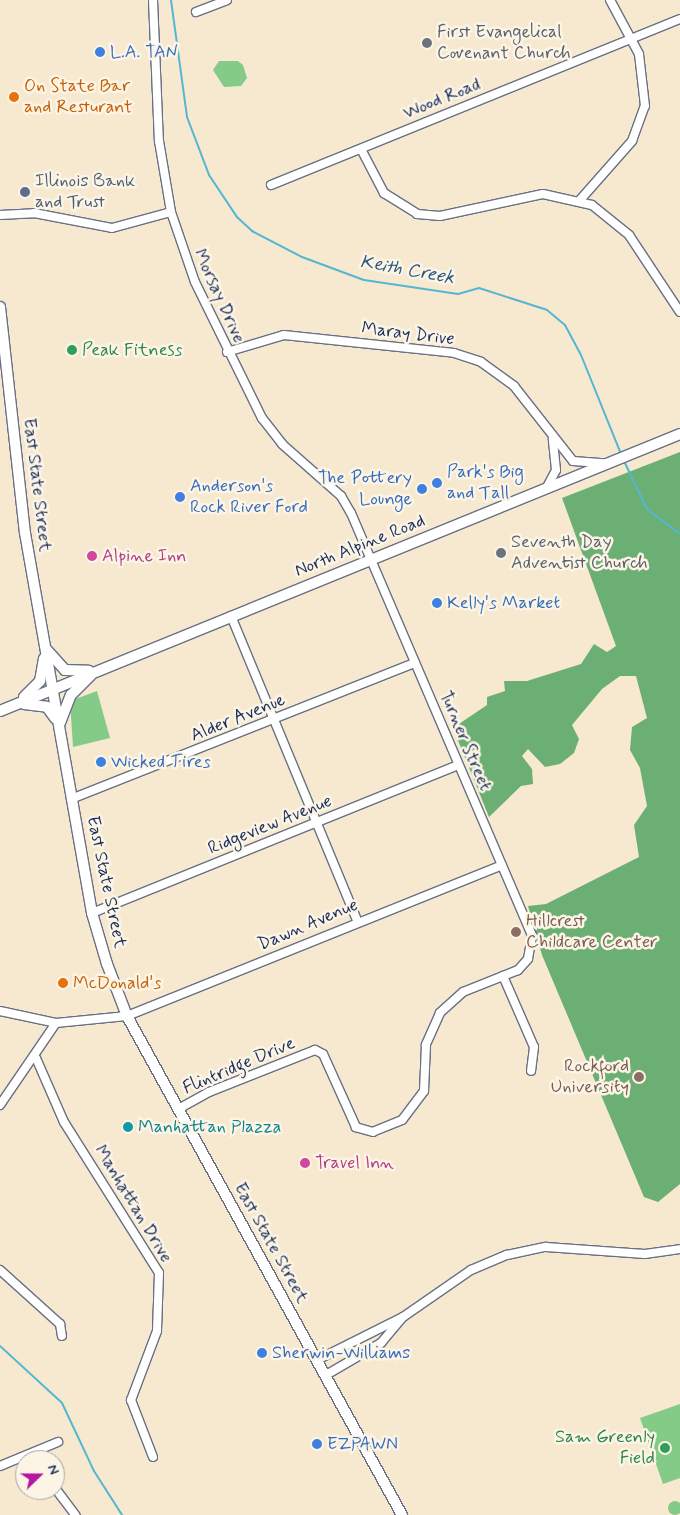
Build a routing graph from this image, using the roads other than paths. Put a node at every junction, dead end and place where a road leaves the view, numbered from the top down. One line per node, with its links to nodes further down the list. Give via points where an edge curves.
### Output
1 (153, 0): 10 (street, Morsay Drive, via 159,141)
2 (227, 0): 4 (street)
3 (610, 0): 6 (street)
4 (196, 12)
5 (680, 19): 6 (street, Wood Road)
6 (632, 38): 7 (street, Wood Road); 9 (street, via 645,84 641,123 626,148)
7 (360, 149): 8 (street, Wood Road); 9 (street, via 384,193 418,214 442,216 543,194)
8 (270, 185)
9 (580, 200): 13 (street, via 608,214 629,235)
10 (171, 212): 11 (street, via 112,228 34,213); 14 (street, Morsay Drive, via 195,282)
11 (0, 215)
12 (0, 307): 21 (main road, East State Street, via 23,518)
13 (680, 312)
14 (227, 352): 16 (street, Maray Drive, via 284,335 454,353 481,362 514,386 534,407); 19 (street, Morsay Drive, via 262,418 282,444 341,496)
15 (680, 434): 17 (main road, North Alpine Road)
16 (553, 439): 17 (street, Maray Drive, via 572,461); 18 (street, via 556,470)
17 (612, 462): 18 (main road, North Alpine Road)
18 (546, 489): 19 (main road, North Alpine Road)
19 (371, 559): 20 (main road, North Alpine Road); 22 (street, Turner Street)
20 (231, 616): 23 (main road, North Alpine Road); 27 (street)
21 (45, 648): 23 (main road, via 65,670); 24 (main road, East State Street); 25 (main road, via 40,681)
22 (415, 663): 27 (street, Alder Avenue); 29 (street, Turner Street)
23 (95, 671): 24 (main road, North Alpine Road); 28 (main road, via 71,695)
24 (52, 689): 25 (main road, North Alpine Road); 28 (main road, East State Street)
25 (16, 704): 26 (main road, North Alpine Road); 28 (main road, via 47,706)
26 (0, 711)
27 (273, 720): 30 (street, Alder Avenue); 31 (street)
28 (60, 729): 30 (main road, East State Street)
29 (458, 764): 31 (street, Ridgeview Avenue); 32 (street, Turner Street)
30 (71, 799): 33 (main road, East State Street)
31 (317, 822): 33 (street, Ridgeview Avenue); 34 (street)
32 (502, 865): 34 (street, Dawn Avenue); 35 (street, Turner Street)
33 (92, 913): 38 (main road, East State Street)
34 (357, 920): 38 (street, Dawn Avenue)
35 (532, 936): 36 (street, Flintridge Drive, via 528,959)
36 (503, 976): 41 (street, via 534,1047); 43 (street, Flintridge Drive, via 463,992 440,1013 426,1045 420,1101 402,1120 373,1132 364,1132 349,1120 323,1054 315,1050 209,1092)
37 (0, 1012): 39 (street, Dawn Avenue)
38 (128, 1016): 39 (street, Dawn Avenue); 43 (main road, East State Street)
39 (56, 1024): 40 (street)
40 (36, 1058): 42 (street); 52 (street, Manhattan Drive, via 64,1122 159,1273 157,1331 131,1400)
41 (531, 1071)
42 (0, 1105)
43 (178, 1109): 48 (main road, East State Street)
44 (680, 1249): 46 (street, via 645,1254 546,1247 507,1255 442,1287)
45 (0, 1270): 47 (street, via 60,1324)
46 (403, 1317): 48 (street); 49 (street, via 381,1343)
47 (62, 1336)
48 (317, 1360): 49 (main road, East State Street)
49 (326, 1375): 57 (main road, East State Street)
50 (58, 1442): 51 (street)
51 (45, 1450)
52 (153, 1457)
53 (15, 1462): 54 (street)
54 (0, 1466)
55 (64, 1500): 56 (street)
56 (75, 1515)
57 (402, 1515)

